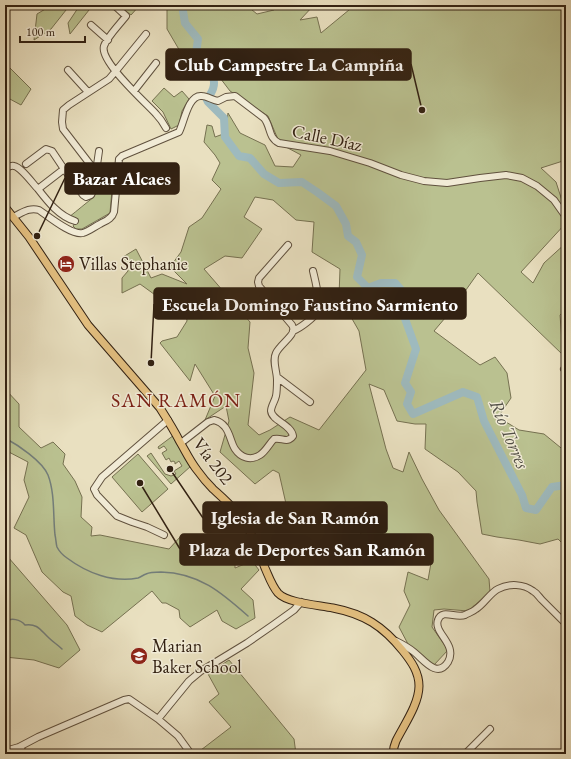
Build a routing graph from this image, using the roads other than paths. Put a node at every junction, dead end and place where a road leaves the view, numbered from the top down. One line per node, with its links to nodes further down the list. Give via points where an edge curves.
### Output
1 (114, 5): 4 (street, via 126,16)
2 (91, 25): 4 (street)
3 (146, 34): 7 (street)
4 (108, 40): 7 (street, via 104,45 104,53)
5 (156, 63): 8 (street)
6 (68, 70): 9 (street)
7 (115, 72): 8 (street); 9 (street, via 109,79)
8 (134, 91): 10 (street)
9 (88, 92): 15 (street, via 63,110 62,122 63,129)
10 (166, 128)
11 (99, 151): 15 (street)
12 (26, 164): 14 (street, via 46,149 52,151)
13 (5, 169): 16 (street, via 10,166 19,168)
14 (64, 169): 15 (street, via 86,197 93,191); 16 (street)
15 (96, 172)
16 (38, 189): 20 (street, via 53,207 68,219)
17 (5, 207): 18 (main road, Vía 202)
18 (14, 217): 19 (street, Calle Díaz, via 28,210 39,210 77,233 83,233 109,219 114,212 119,159 179,132 190,104 197,96 218,101 226,97 240,98 264,118 275,142 330,151 424,181 447,183 506,175 522,178 554,200); 26 (main road, Vía 202, via 88,325)
19 (566, 217)
20 (75, 221)
21 (288, 245): 23 (street, via 258,282)
22 (313, 271): 23 (street, via 318,312)
23 (294, 331): 24 (street, via 274,358)
24 (277, 377): 25 (street); 27 (street, via 277,389 271,410 275,418 292,432 291,439 274,439 260,455 251,459 246,458 235,449 225,427 214,420)
25 (310, 402)
26 (168, 420): 27 (main road, Vía 202); 28 (street, via 102,477 94,489 96,495 117,516)
27 (181, 443): 29 (main road, Vía 202, via 197,470 244,521 268,576 278,592 283,597)
28 (164, 535)
29 (301, 602): 31 (main road, Vía 202, via 352,612 375,624); 32 (street, via 294,610 247,643 201,671 189,681)
30 (566, 624): 31 (street, via 534,591 509,585 498,589 475,610 460,616 445,614 437,620 437,626 451,649 447,663 438,670)
31 (393, 639): 35 (main road, Vía 202, via 415,667 419,685 414,706)
32 (158, 719): 34 (street, via 129,699 124,700); 38 (street, via 178,736)
33 (490, 729): 40 (street)
34 (20, 747): 36 (street); 37 (street)
35 (394, 750): 39 (street)
36 (5, 751)
37 (25, 754)
38 (192, 754)
39 (388, 754)
40 (465, 754)

